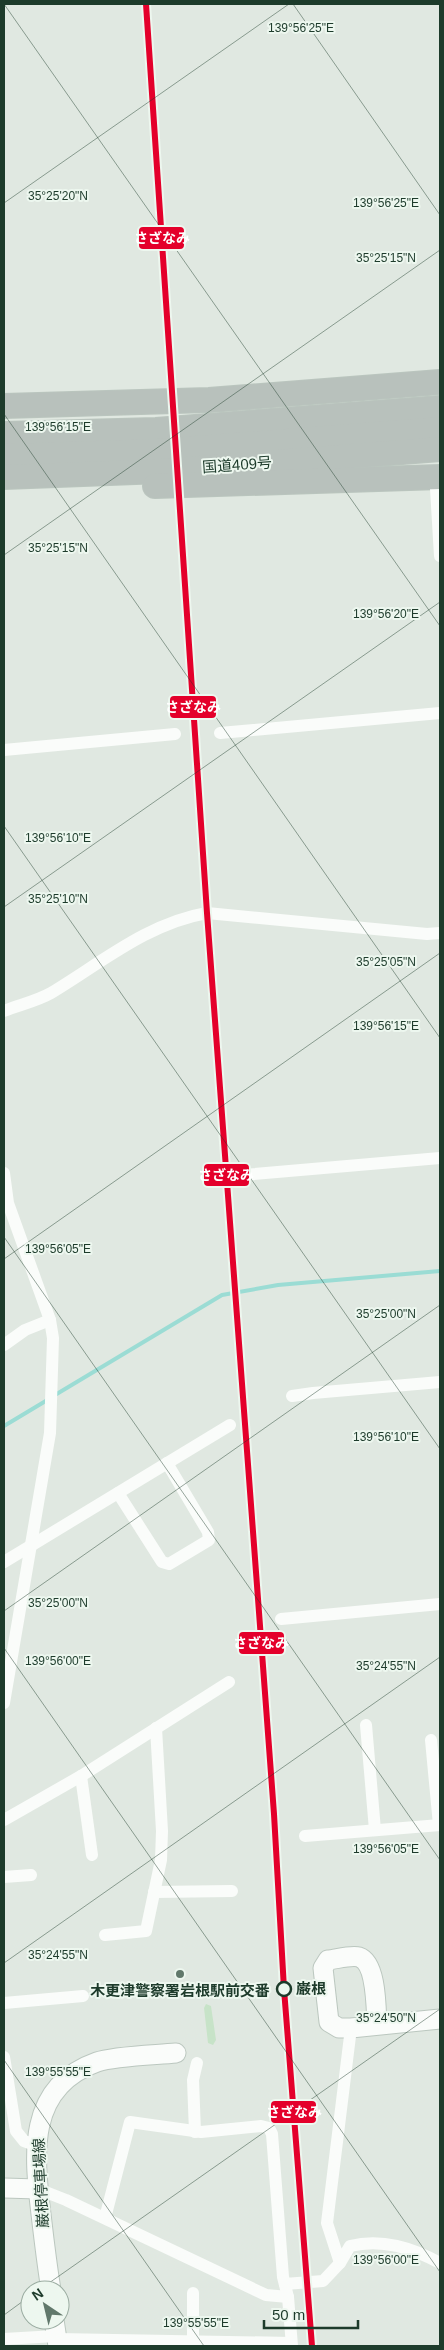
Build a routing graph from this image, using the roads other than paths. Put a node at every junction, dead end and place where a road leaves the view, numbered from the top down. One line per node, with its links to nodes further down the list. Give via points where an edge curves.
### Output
1 (440, 382): 2 (highway, via 209,400)
2 (4, 406)
3 (440, 408): 5 (highway, via 156,430)
4 (440, 429): 7 (highway, via 158,451)
5 (4, 434)
6 (440, 449): 8 (highway, 国道409号, via 162,471)
7 (4, 456)
8 (4, 476)
9 (438, 483): 10 (highway); 11 (street)
10 (4, 491)
11 (440, 556)
12 (440, 714): 13 (street)
13 (220, 733)
14 (175, 734): 15 (street)
15 (4, 750)
16 (440, 933): 17 (street, via 207,913 191,915 168,923 117,950 49,994)
17 (4, 1011)
18 (440, 1158): 20 (street)
19 (4, 1173): 21 (street, via 8,1203)
20 (232, 1176)
21 (50, 1320): 22 (street, via 25,1330); 28 (street, via 53,1338 50,1433)
22 (4, 1345)
23 (440, 1382): 24 (street)
24 (292, 1396)
25 (230, 1425): 26 (street)
26 (167, 1463): 27 (street); 27 (street, via 208,1532 208,1540 169,1564 162,1562)
27 (118, 1493): 28 (street)
28 (31, 1545): 29 (street); 33 (street)
29 (4, 1562)
30 (440, 1604): 31 (street)
31 (281, 1619)
32 (229, 1682): 35 (street)
33 (4, 1702)
34 (366, 1725): 40 (street)
35 (156, 1728): 37 (street); 46 (street, via 162,1831 161,1860)
36 (431, 1740): 39 (street)
37 (81, 1776): 38 (street); 42 (street)
38 (4, 1820)
39 (440, 1825): 40 (street)
40 (375, 1830): 41 (street)
41 (305, 1836)
42 (92, 1855)
43 (31, 1875): 44 (street)
44 (4, 1877)
45 (232, 1891): 46 (street)
46 (154, 1892): 47 (street, via 146,1931)
47 (105, 1935)
48 (83, 1996): 49 (street)
49 (4, 2003)
50 (440, 2019): 51 (main road)
51 (378, 2026): 52 (main road); 52 (main road, via 373,1977 366,1961 358,1956 328,1960 323,1968 329,2022 340,2028)
52 (351, 2028): 61 (street, via 327,2223)
53 (176, 2053): 57 (main road, 巌根停車場線, via 98,2062 82,2069 64,2081 50,2098)
54 (4, 2056): 57 (street, via 16,2131 24,2141)
55 (197, 2063): 56 (street, via 193,2080)
56 (195, 2132): 60 (street, via 130,2122); 64 (street, via 269,2128)
57 (35, 2145): 59 (main road, 巌根停車場線)
58 (4, 2188): 59 (main road)
59 (38, 2189): 60 (street); 63 (main road, 巌根停車場線)
60 (105, 2218): 64 (street, via 266,2295)
61 (340, 2263): 62 (street, via 350,2246 366,2242 405,2247); 64 (street, via 323,2281)
62 (440, 2263)
63 (49, 2280)
64 (286, 2290): 69 (street)
65 (194, 2293): 68 (street)
66 (56, 2335): 67 (street); 68 (street)
67 (5, 2338)
68 (193, 2344): 69 (street)
69 (292, 2345)

